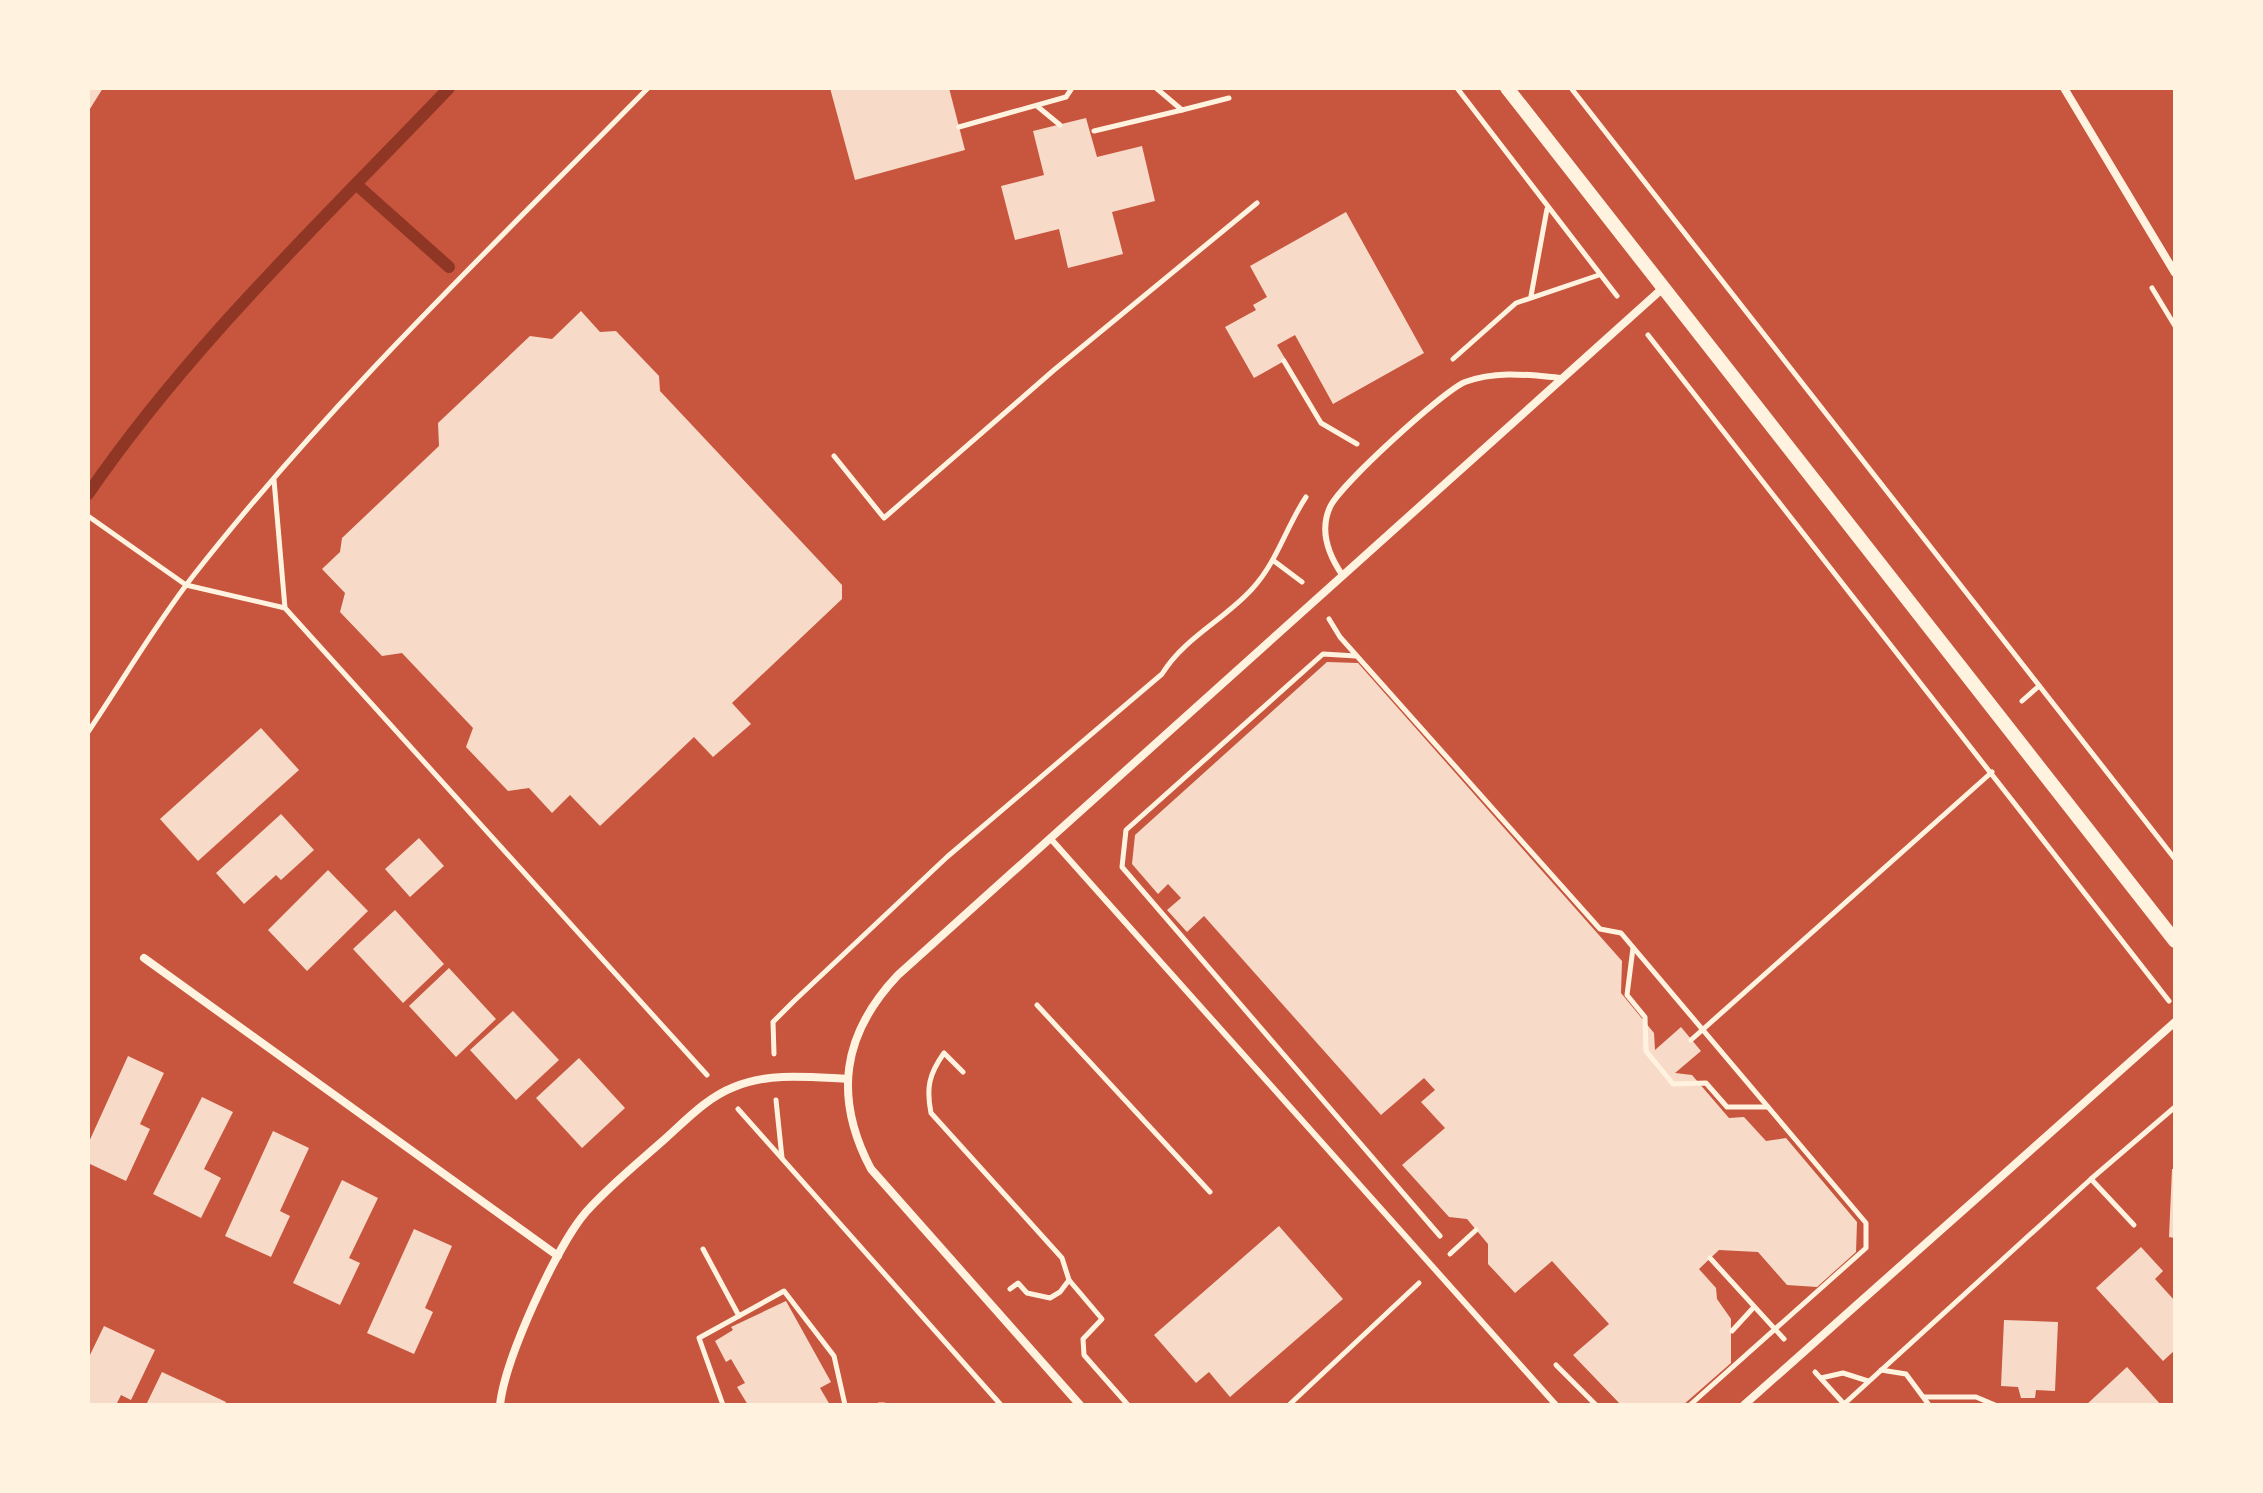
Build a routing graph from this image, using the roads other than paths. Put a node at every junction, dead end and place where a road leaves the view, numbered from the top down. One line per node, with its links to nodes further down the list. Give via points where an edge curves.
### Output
1 (1507, 88): 4 (street)
2 (2064, 88): 3 (street)
3 (2175, 273)
4 (1663, 288): 5 (street); 8 (street)
5 (1563, 378): 6 (street); 6 (lane, via 1489,374 1461,383 1408,428 1330,506 1328,555)
6 (1343, 576): 7 (street)
7 (1050, 838): 11 (street, via 882,992 858,1033); 15 (lane)
8 (2175, 941)
9 (144, 958): 12 (street)
10 (2175, 1022): 16 (street)
11 (848, 1079): 12 (street, via 774,1077 722,1092 603,1194); 14 (street, via 852,1126 871,1169)
12 (558, 1256): 13 (street, via 514,1355)
13 (500, 1405)
14 (1080, 1405)
15 (1556, 1405)
16 (1744, 1405)

